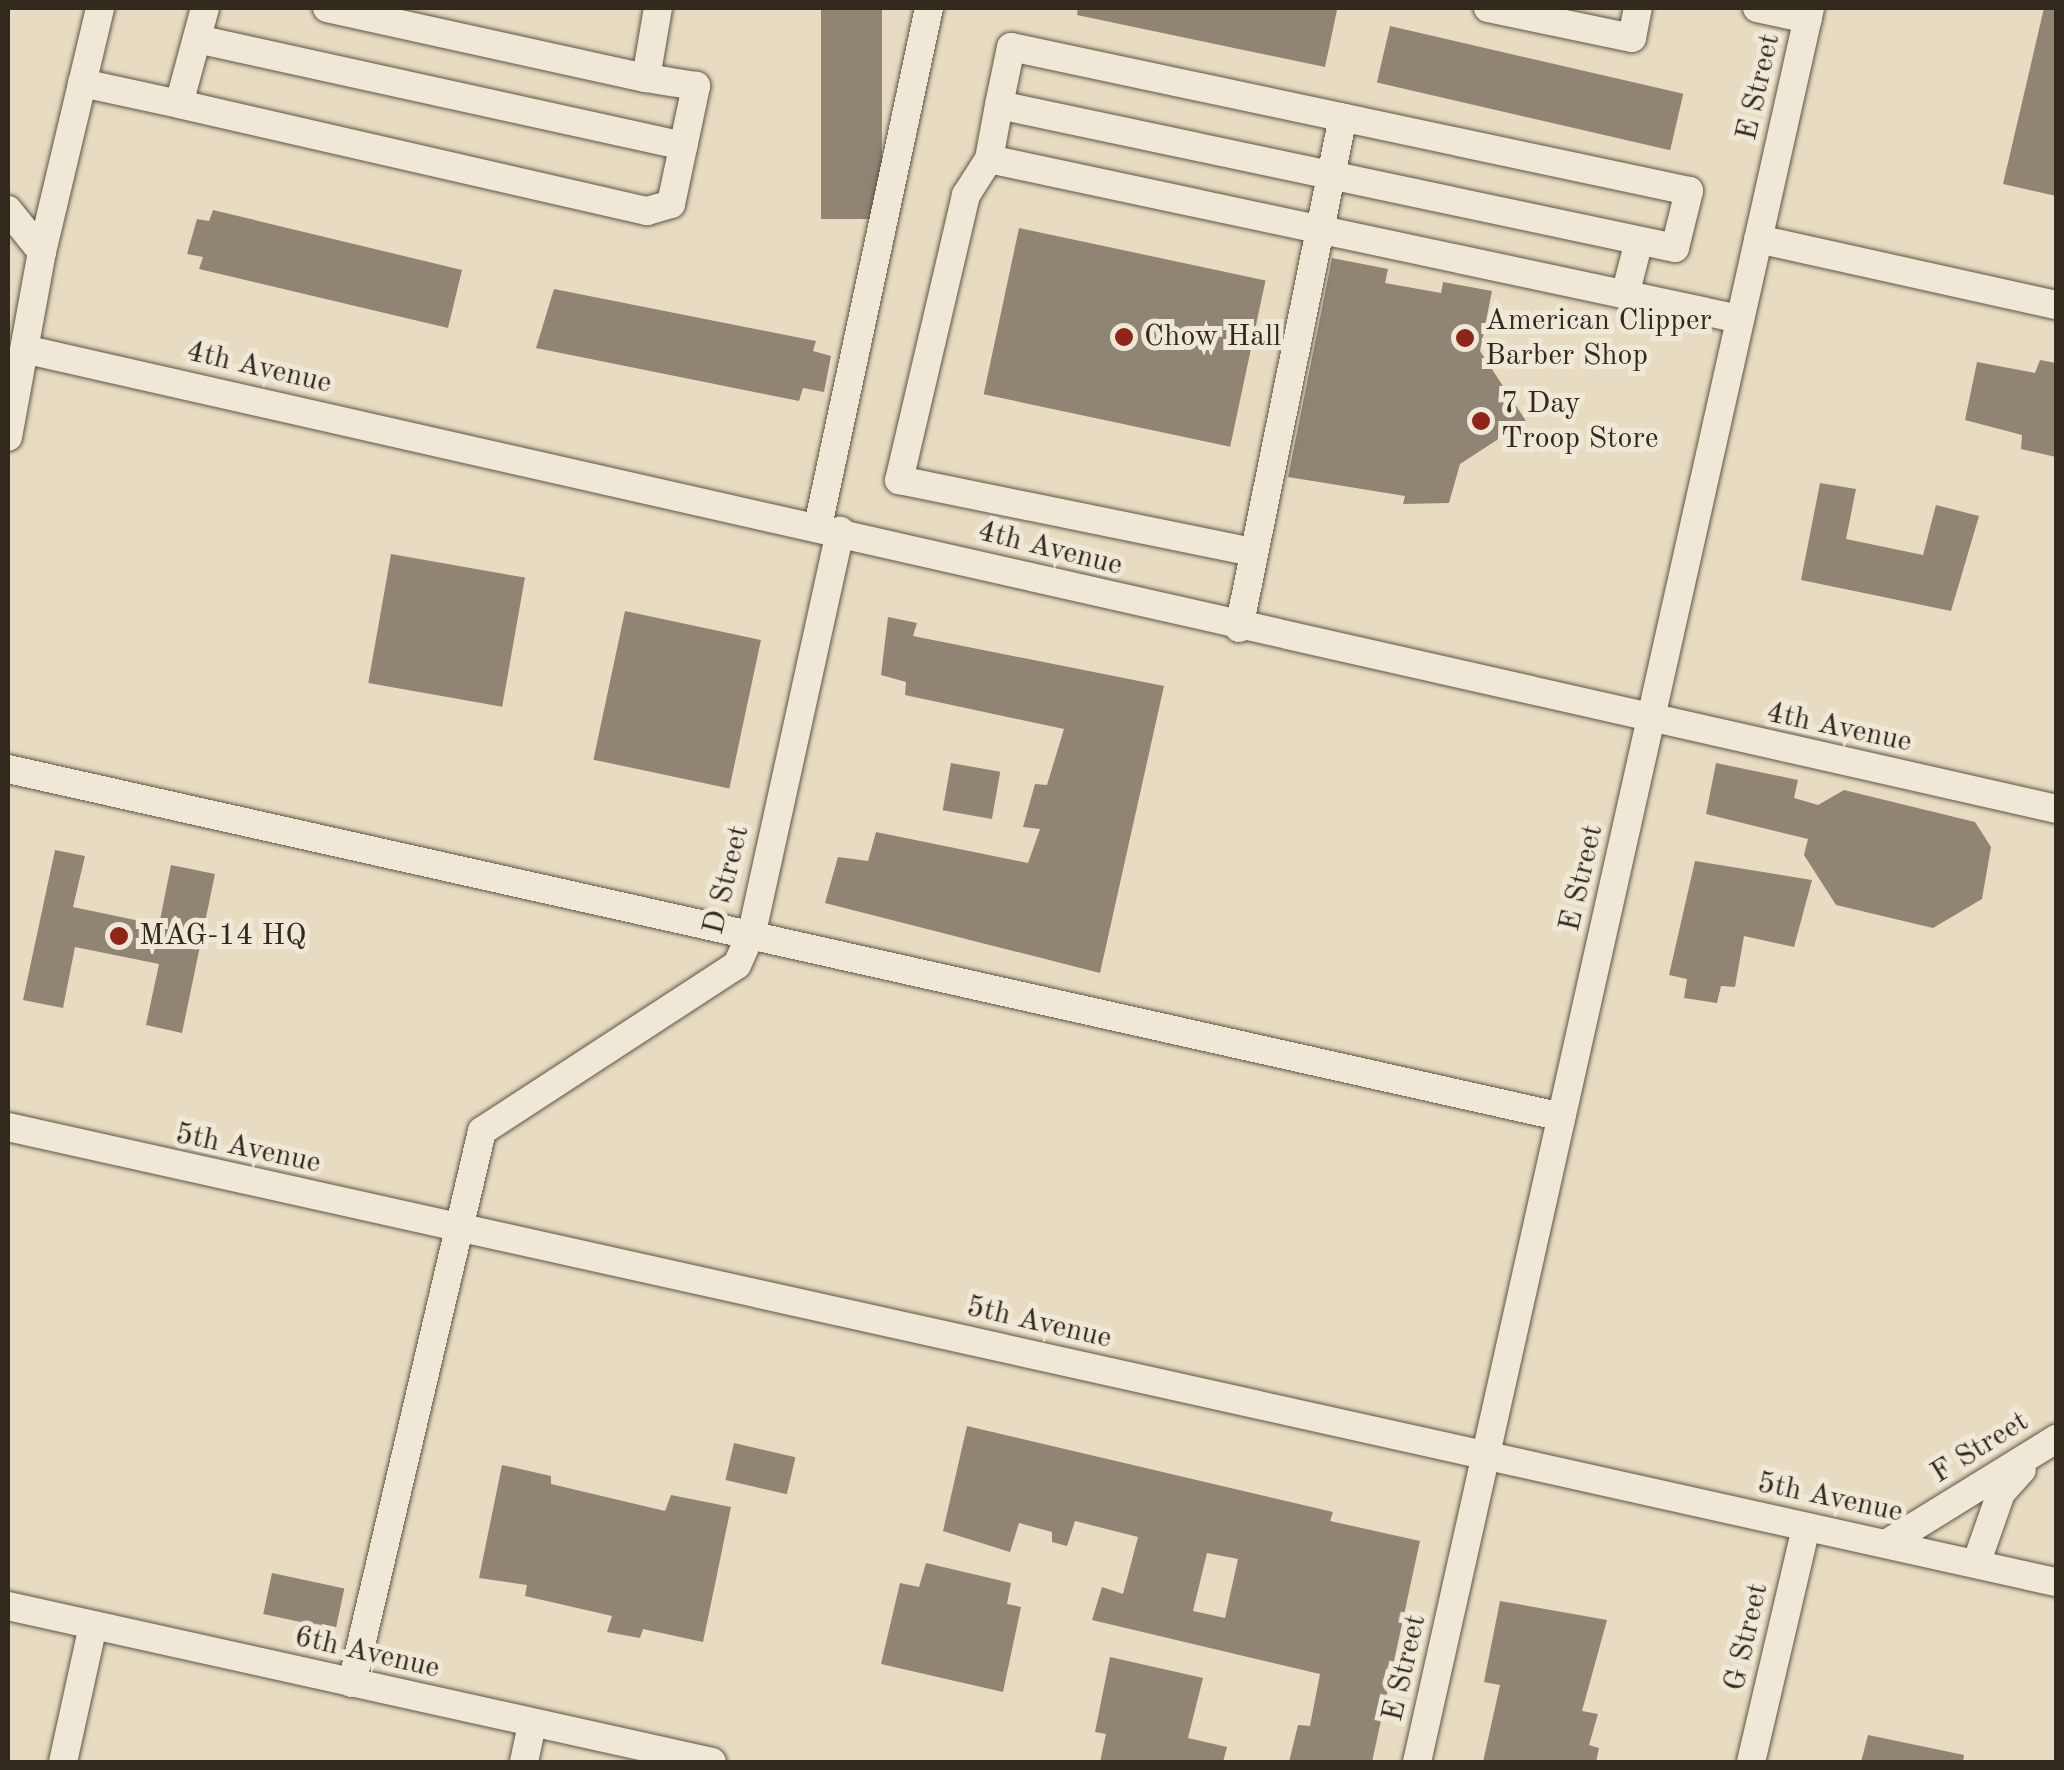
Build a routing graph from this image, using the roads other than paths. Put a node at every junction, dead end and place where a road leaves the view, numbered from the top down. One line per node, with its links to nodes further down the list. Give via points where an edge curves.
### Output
1 (100, 8): 12 (street)
2 (205, 8): 10 (street)
3 (327, 8): 11 (street)
4 (658, 8): 11 (street)
5 (930, 8): 29 (street, D Street)
6 (1488, 8): 7 (street, via 1632,38)
7 (1638, 8)
8 (1757, 8): 9 (street)
9 (1809, 13): 21 (street, E Street)
10 (196, 39): 13 (street); 16 (street)
11 (646, 78): 16 (street, via 696,86)
12 (82, 83): 13 (street); 23 (street)
13 (179, 104): 16 (street, via 646,211 671,204)
14 (999, 105): 15 (street, via 1011,47); 17 (street); 18 (street)
15 (1343, 117): 18 (street); 22 (street, via 1689,190 1675,248)
16 (683, 146)
17 (989, 160): 20 (street); 30 (street, via 966,194 899,480)
18 (1331, 176): 20 (street); 22 (street)
19 (8, 210): 23 (street)
20 (1320, 230): 24 (street); 30 (street)
21 (1758, 238): 25 (street); 26 (street, E Street)
22 (1639, 241): 24 (street)
23 (42, 252): 27 (street)
24 (1625, 295): 26 (street)
25 (2056, 305)
26 (1740, 319): 32 (street, E Street)
27 (28, 350): 28 (street); 29 (street, 4th Avenue)
28 (8, 437)
29 (829, 528): 31 (street, 4th Avenue); 35 (street, D Street)
30 (1254, 552): 31 (street)
31 (1238, 628): 32 (street, 4th Avenue)
32 (1651, 720): 34 (street, 4th Avenue); 36 (street, E Street)
33 (8, 770): 35 (street)
34 (2056, 809)
35 (752, 932): 36 (street); 38 (street, D Street, via 737,965 482,1130)
36 (1562, 1117): 40 (street, E Street)
37 (8, 1127): 38 (street, 5th Avenue)
38 (454, 1228): 40 (street, 5th Avenue); 47 (street, D Street)
39 (2048, 1445): 42 (street, F Street); 43 (street, via 2001,1492)
40 (1486, 1454): 41 (street, 5th Avenue); 52 (street, E Street)
41 (1806, 1526): 42 (street, 5th Avenue); 53 (street, G Street)
42 (1886, 1544): 43 (street, 5th Avenue)
43 (1976, 1564): 44 (street, 5th Avenue)
44 (2056, 1582)
45 (8, 1606): 46 (street, 6th Avenue)
46 (93, 1625): 47 (street, 6th Avenue); 49 (street)
47 (352, 1683): 48 (street, 6th Avenue)
48 (532, 1723): 50 (street); 51 (street, 6th Avenue)
49 (62, 1762)
50 (524, 1762)
51 (712, 1762)
52 (1417, 1762)
53 (1751, 1762)

